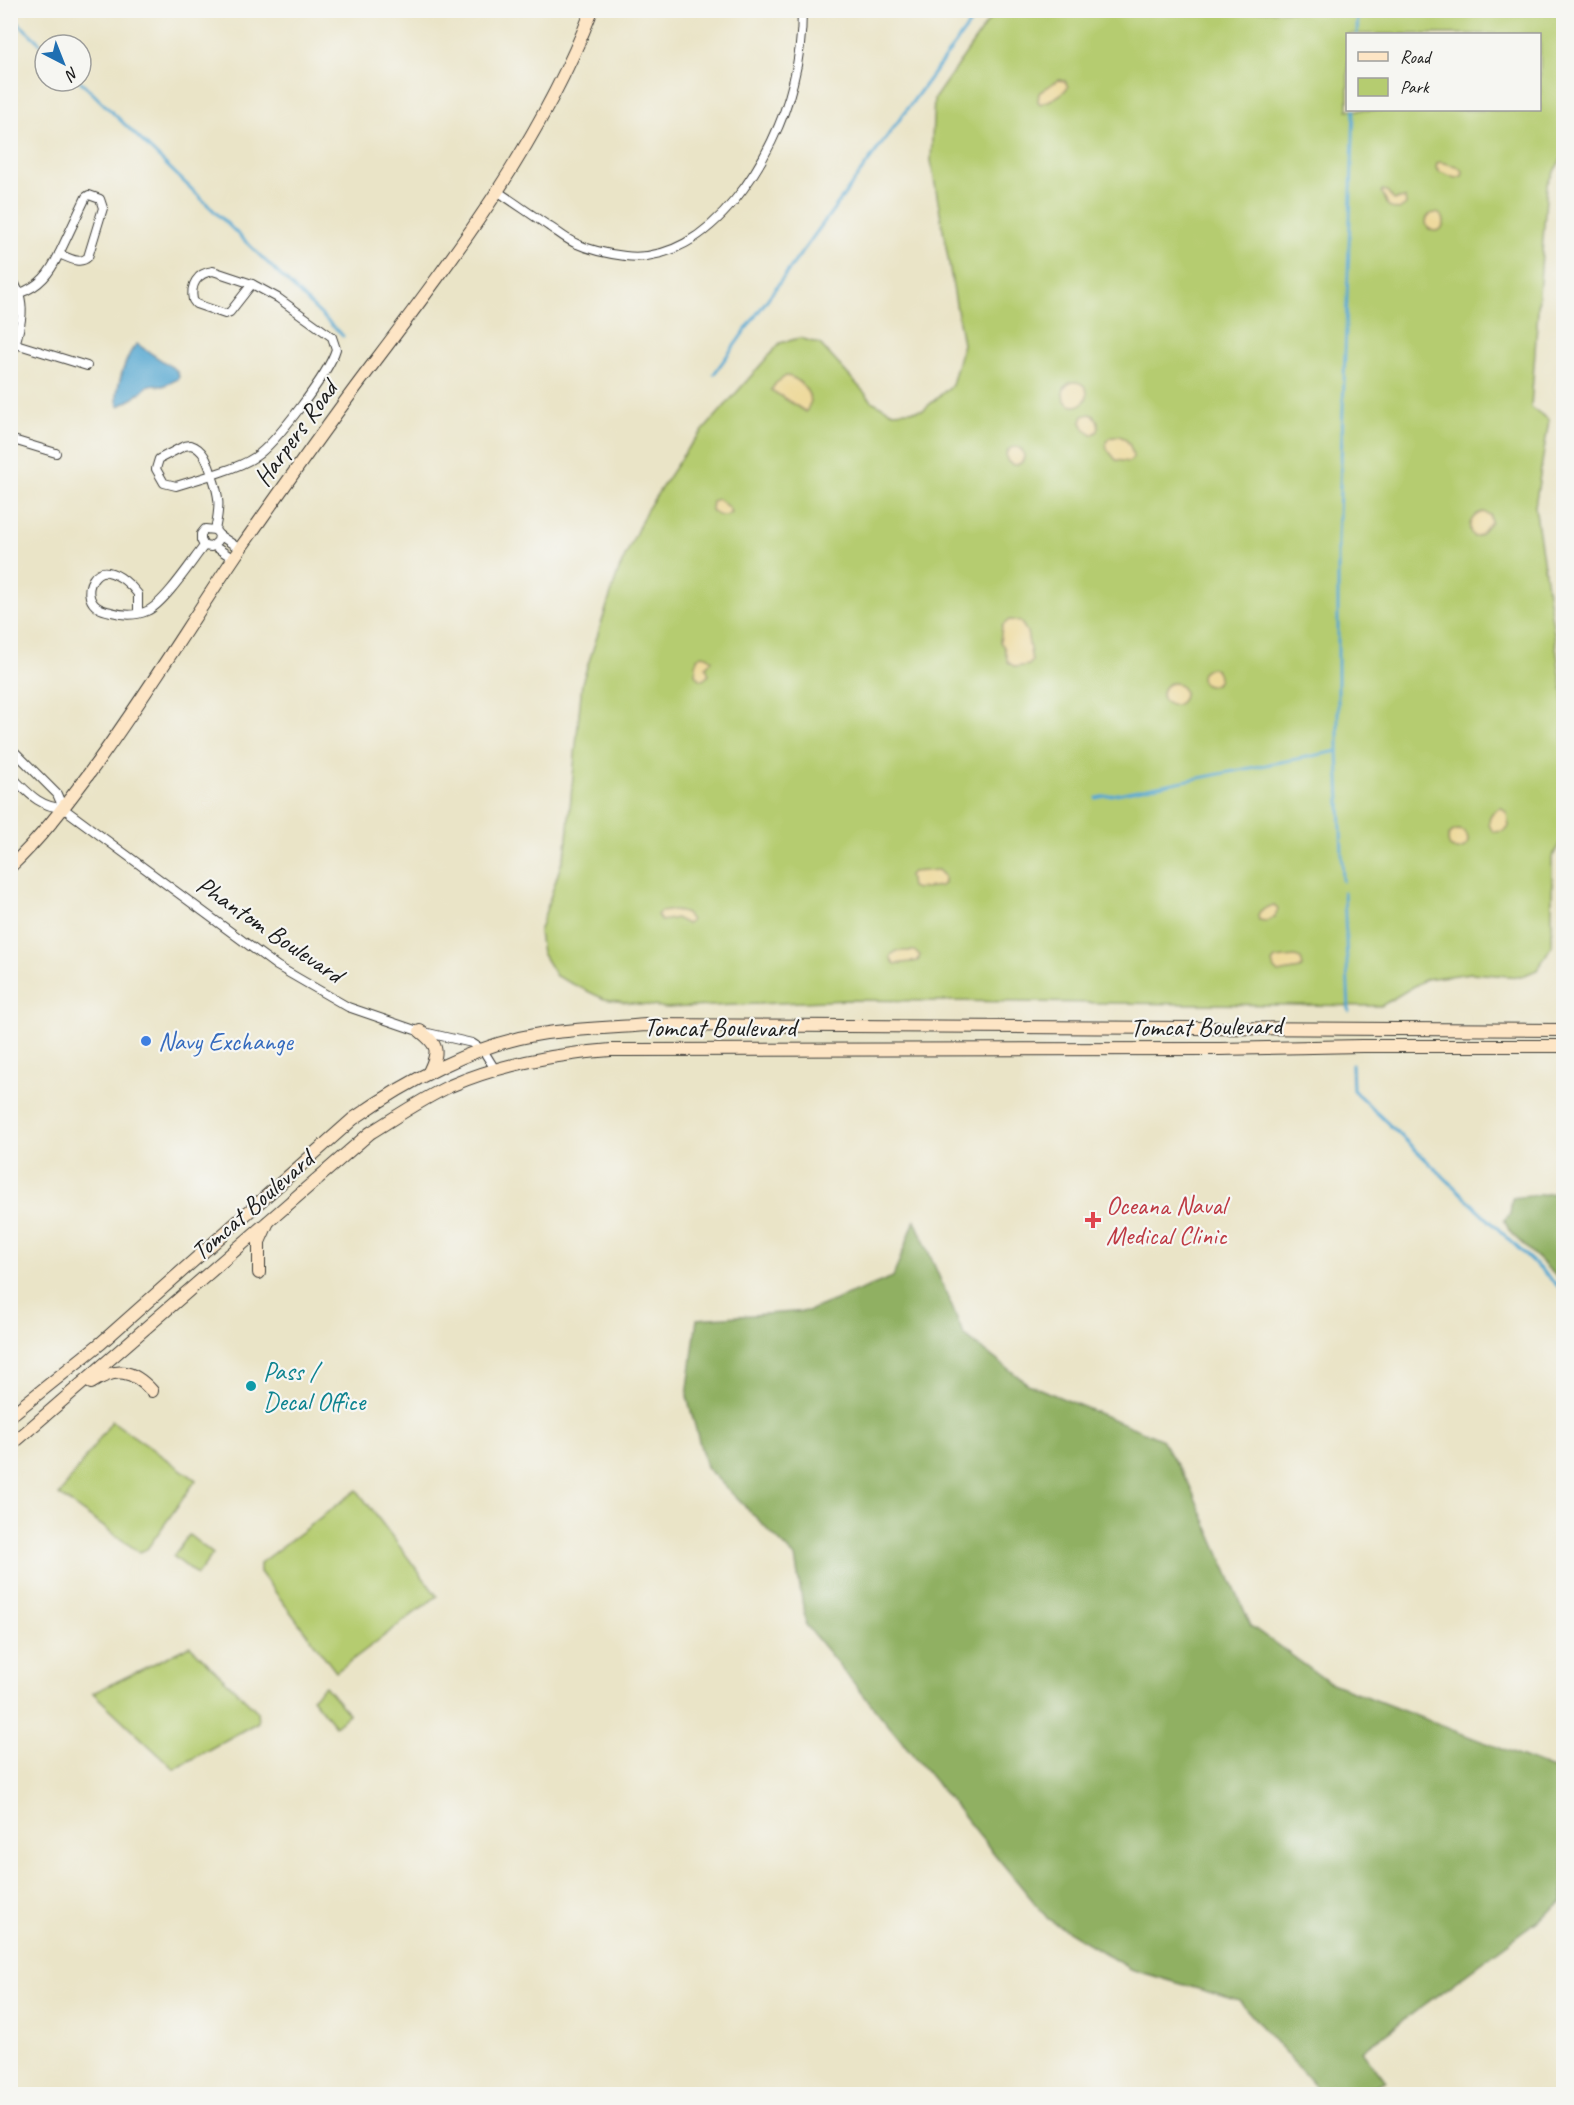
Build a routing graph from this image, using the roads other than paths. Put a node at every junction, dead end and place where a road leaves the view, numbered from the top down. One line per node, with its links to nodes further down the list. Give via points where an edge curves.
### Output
1 (592, 10): 3 (main road, Harpers Road, via 558,90)
2 (802, 10): 3 (street, via 793,83 780,124 728,210 687,243 642,256 606,254 575,244)
3 (497, 191): 16 (main road, Harpers Road, via 449,264)
4 (59, 254): 4 (street, via 86,197 100,199 103,208 88,257 79,261); 7 (street, via 45,279)
5 (10, 277): 7 (street)
6 (252, 284): 6 (street, via 225,314 193,300 195,280 206,272); 13 (street, via 332,337 336,349 308,396 264,450 243,464)
7 (20, 293): 8 (street, via 23,315)
8 (16, 344): 9 (street); 10 (street)
9 (10, 361)
10 (87, 366)
11 (10, 440): 12 (street)
12 (56, 453)
13 (212, 475): 13 (street, via 170,486 156,469 164,456 190,445 197,447); 14 (street, via 220,496)
14 (217, 532): 15 (street, via 218,541); 15 (street, via 208,528 201,534 201,540); 16 (street)
15 (209, 546): 16 (street); 17 (street, via 155,605)
16 (237, 554): 20 (main road, Harpers Road, via 114,739)
17 (138, 613): 17 (street, via 122,615 99,609 89,591 93,579 107,571 125,582 138,594)
18 (10, 747): 20 (street, Phantom Boulevard, via 57,794)
19 (10, 775): 20 (street, Phantom Boulevard, via 39,803)
20 (63, 808): 21 (main road, Harpers Road, via 32,847); 23 (street, Phantom Boulevard, via 278,966 348,1007)
21 (10, 867)
22 (1563, 1030): 25 (main road, Tomcat Boulevard, via 646,1025 538,1034)
23 (420, 1031): 25 (street, Phantom Boulevard, via 472,1043); 27 (main road, via 435,1047 436,1056)
24 (1563, 1046): 26 (main road, Tomcat Boulevard, via 611,1050 530,1060)
25 (483, 1050): 26 (street); 27 (main road, Tomcat Boulevard)
26 (496, 1071): 28 (main road, Tomcat Boulevard, via 450,1087 370,1133)
27 (429, 1072): 32 (main road, Tomcat Boulevard, via 352,1119 101,1343)
28 (270, 1219): 29 (main road, via 259,1242); 31 (main road, Tomcat Boulevard)
29 (259, 1273)
30 (152, 1391): 31 (main road, via 135,1376 119,1371 105,1374)
31 (55, 1407): 33 (main road, Tomcat Boulevard)
32 (10, 1416)
33 (10, 1446)

